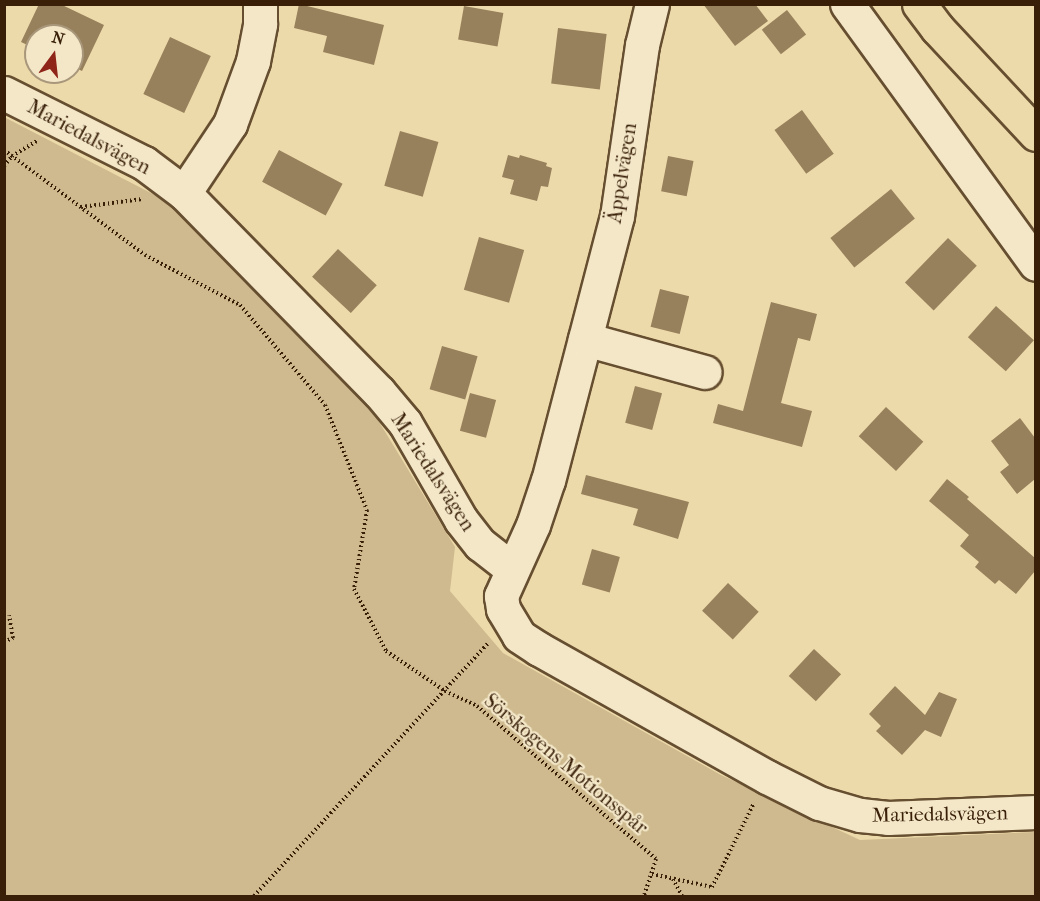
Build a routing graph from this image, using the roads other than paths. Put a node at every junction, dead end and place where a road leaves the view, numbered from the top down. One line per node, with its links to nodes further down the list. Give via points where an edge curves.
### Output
1 (260, 4): 7 (street, via 253,61 230,124)
2 (652, 4): 9 (street, Äppelvägen, via 642,45 617,216)
3 (847, 4): 8 (street)
4 (919, 4): 6 (main road)
5 (4, 93): 7 (street, Mariedalsvägen, via 144,163)
6 (1035, 134)
7 (184, 193): 11 (street, Mariedalsvägen, via 379,392 405,423 461,520 480,544)
8 (1035, 264)
9 (585, 339): 10 (street); 11 (street, Äppelvägen, via 548,480)
10 (705, 372)
11 (512, 569): 12 (street, Mariedalsvägen, via 501,596 508,620 519,636 767,777 819,802 860,815 888,818)
12 (1035, 812)

